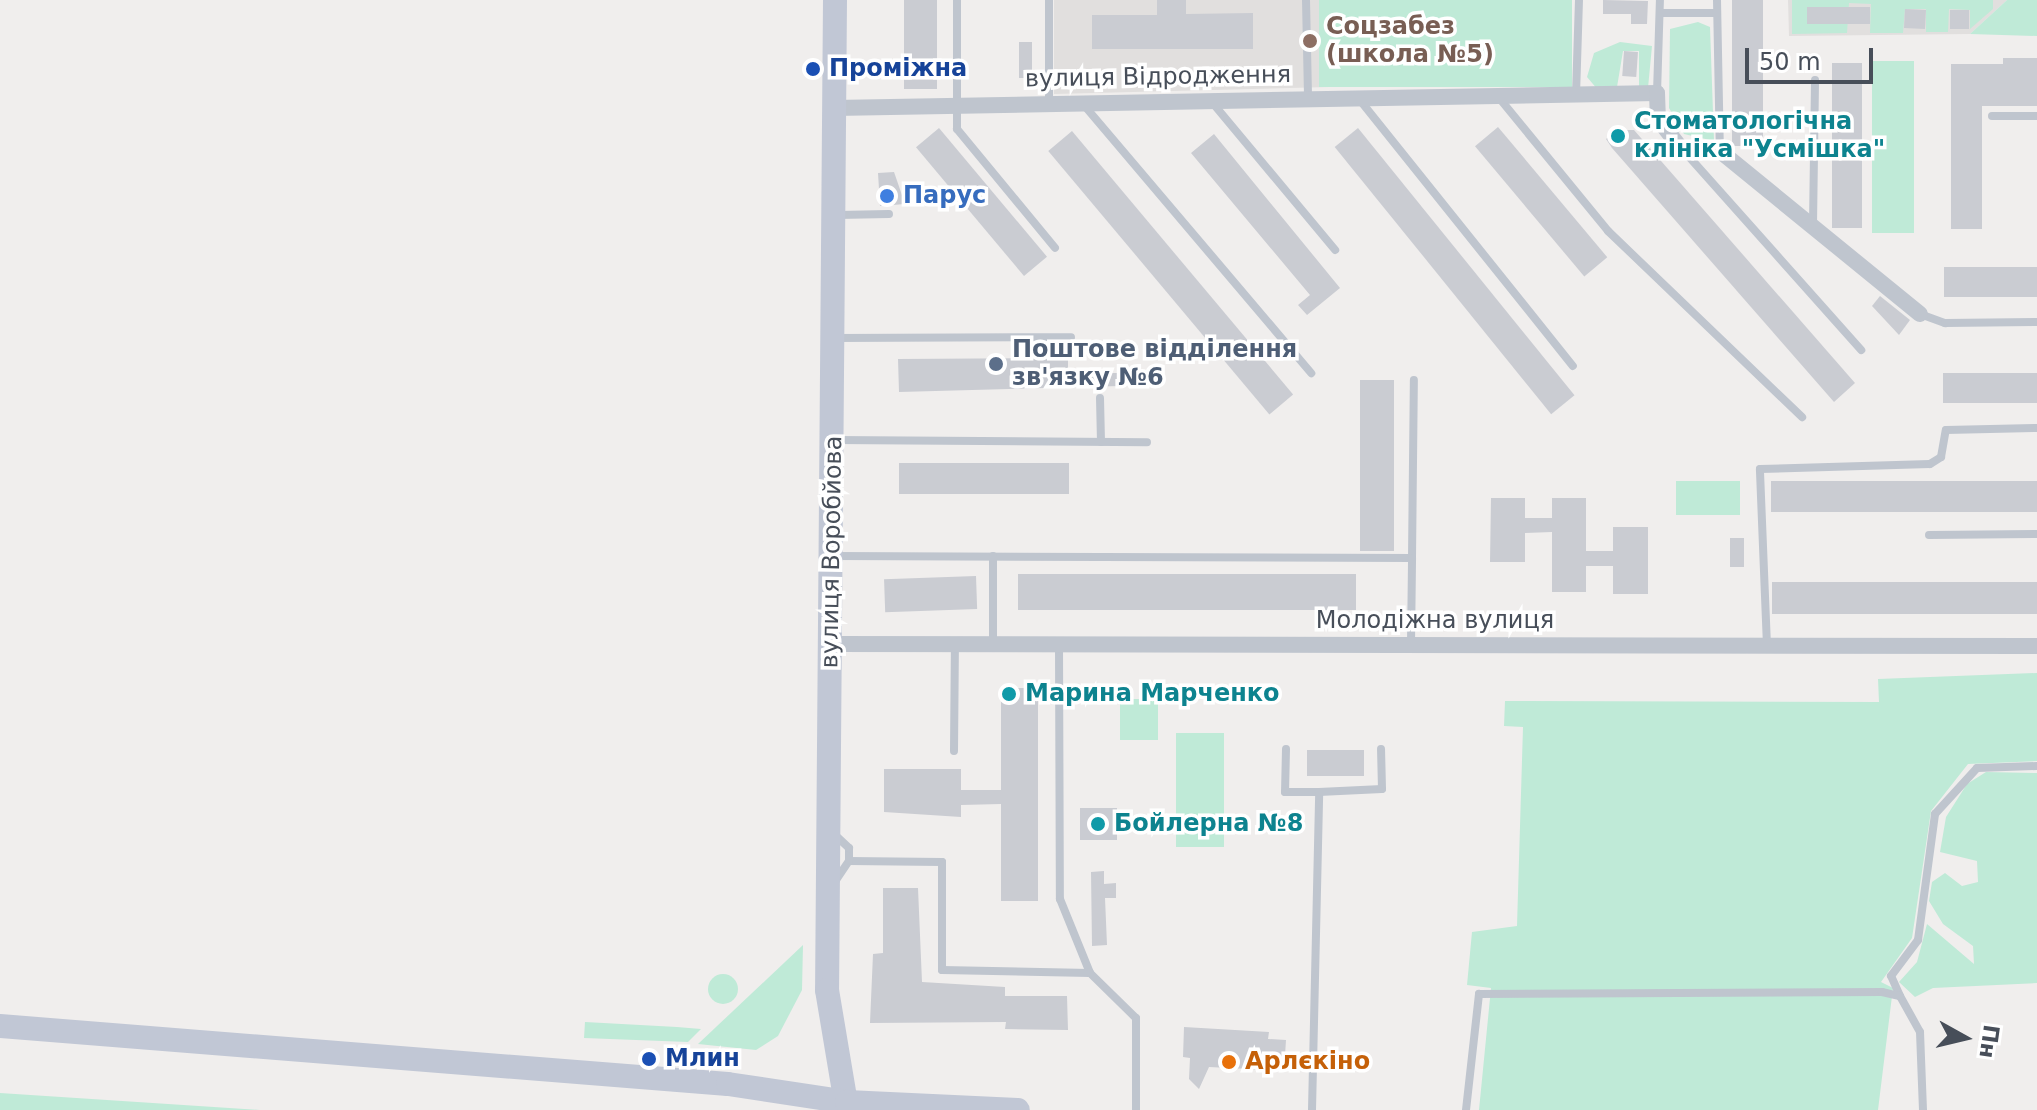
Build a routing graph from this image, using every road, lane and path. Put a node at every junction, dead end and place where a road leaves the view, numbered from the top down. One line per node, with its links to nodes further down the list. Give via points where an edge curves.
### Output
1 (835, 0): 20 (main road, вулиця Воробйова)
2 (957, 0): 19 (lane)
3 (1049, 0): 17 (lane)
4 (1306, 0): 13 (lane)
5 (1579, 0): 12 (lane)
6 (1660, 0): 8 (lane)
7 (1717, 0): 9 (lane)
8 (1660, 13): 9 (lane); 11 (lane)
9 (1717, 13): 24 (lane)
10 (1815, 80): 27 (lane)
11 (1657, 93): 12 (street, вулиця Відродження); 23 (street, via 1658,119)
12 (1576, 96): 15 (street, вулиця Відродження)
13 (1308, 98): 14 (street, вулиця Відродження); 16 (street, вулиця Відродження)
14 (1358, 98): 15 (street, вулиця Відродження); 35 (lane)
15 (1500, 99): 39 (lane, via 1608,231)
16 (1211, 100): 18 (street, вулиця Відродження); 29 (lane)
17 (1049, 103): 18 (street, вулиця Відродження); 19 (street, вулиця Відродження)
18 (1083, 103): 36 (lane)
19 (957, 106): 20 (street, вулиця Відродження); 28 (lane, via 957,129)
20 (834, 108): 26 (main road, вулиця Воробйова)
21 (1992, 116): 22 (lane)
22 (2037, 116)
23 (1682, 150): 24 (street); 34 (lane)
24 (1720, 151): 27 (street)
25 (889, 214): 26 (lane)
26 (835, 215): 33 (main road, вулиця Воробйова)
27 (1813, 226): 30 (street)
28 (1055, 248)
29 (1335, 250)
30 (1920, 314): 31 (lane, via 1945,323)
31 (2037, 322)
32 (1071, 337): 33 (lane)
33 (834, 338): 41 (main road, вулиця Воробйова)
34 (1861, 350)
35 (1573, 366)
36 (1311, 373)
37 (1414, 380): 48 (lane)
38 (1100, 398): 42 (lane)
39 (1802, 417)
40 (2037, 428): 54 (lane, via 1946,430 1941,457 1930,464 1760,469)
41 (834, 440): 42 (lane); 46 (main road, вулиця Воробйова)
42 (1101, 442): 43 (lane)
43 (1147, 442)
44 (2037, 534): 45 (lane)
45 (1929, 535)
46 (833, 556): 47 (lane); 49 (main road, вулиця Воробйова)
47 (993, 556): 48 (lane); 50 (lane)
48 (1412, 558): 52 (lane)
49 (832, 644): 53 (street, Молодіжна вулиця); 61 (main road, вулиця Воробйова)
50 (993, 645): 51 (street, Молодіжна вулиця); 53 (street, Молодіжна вулиця)
51 (1059, 645): 52 (street, Молодіжна вулиця); 64 (lane, via 1060,899)
52 (1411, 645): 54 (street, Молодіжна вулиця)
53 (955, 646): 58 (lane)
54 (1767, 646): 55 (street, Молодіжна вулиця)
55 (2037, 646)
56 (1286, 749): 60 (lane, via 1285,792)
57 (1381, 749): 60 (lane, via 1382,789)
58 (954, 751)
59 (2037, 766): 65 (lane, via 1977,768 1935,814 1918,940 1891,976)
60 (1319, 792): 70 (lane)
61 (826, 827): 62 (lane, via 849,848); 63 (main road, вулиця Воробйова)
62 (849, 861): 63 (lane); 64 (lane, via 942,862 942,970)
63 (827, 894): 67 (main road, вулиця Воробйова, via 828,1006)
64 (1090, 973): 69 (lane, via 1136,1018)
65 (1900, 996): 71 (lane, via 1479,994); 72 (lane, via 1920,1032)
66 (0, 1026): 67 (main road, via 728,1084)
67 (847, 1106): 68 (main road)
68 (1018, 1110)
69 (1136, 1110)
70 (1312, 1110)
71 (1466, 1110)
72 (1923, 1110)

